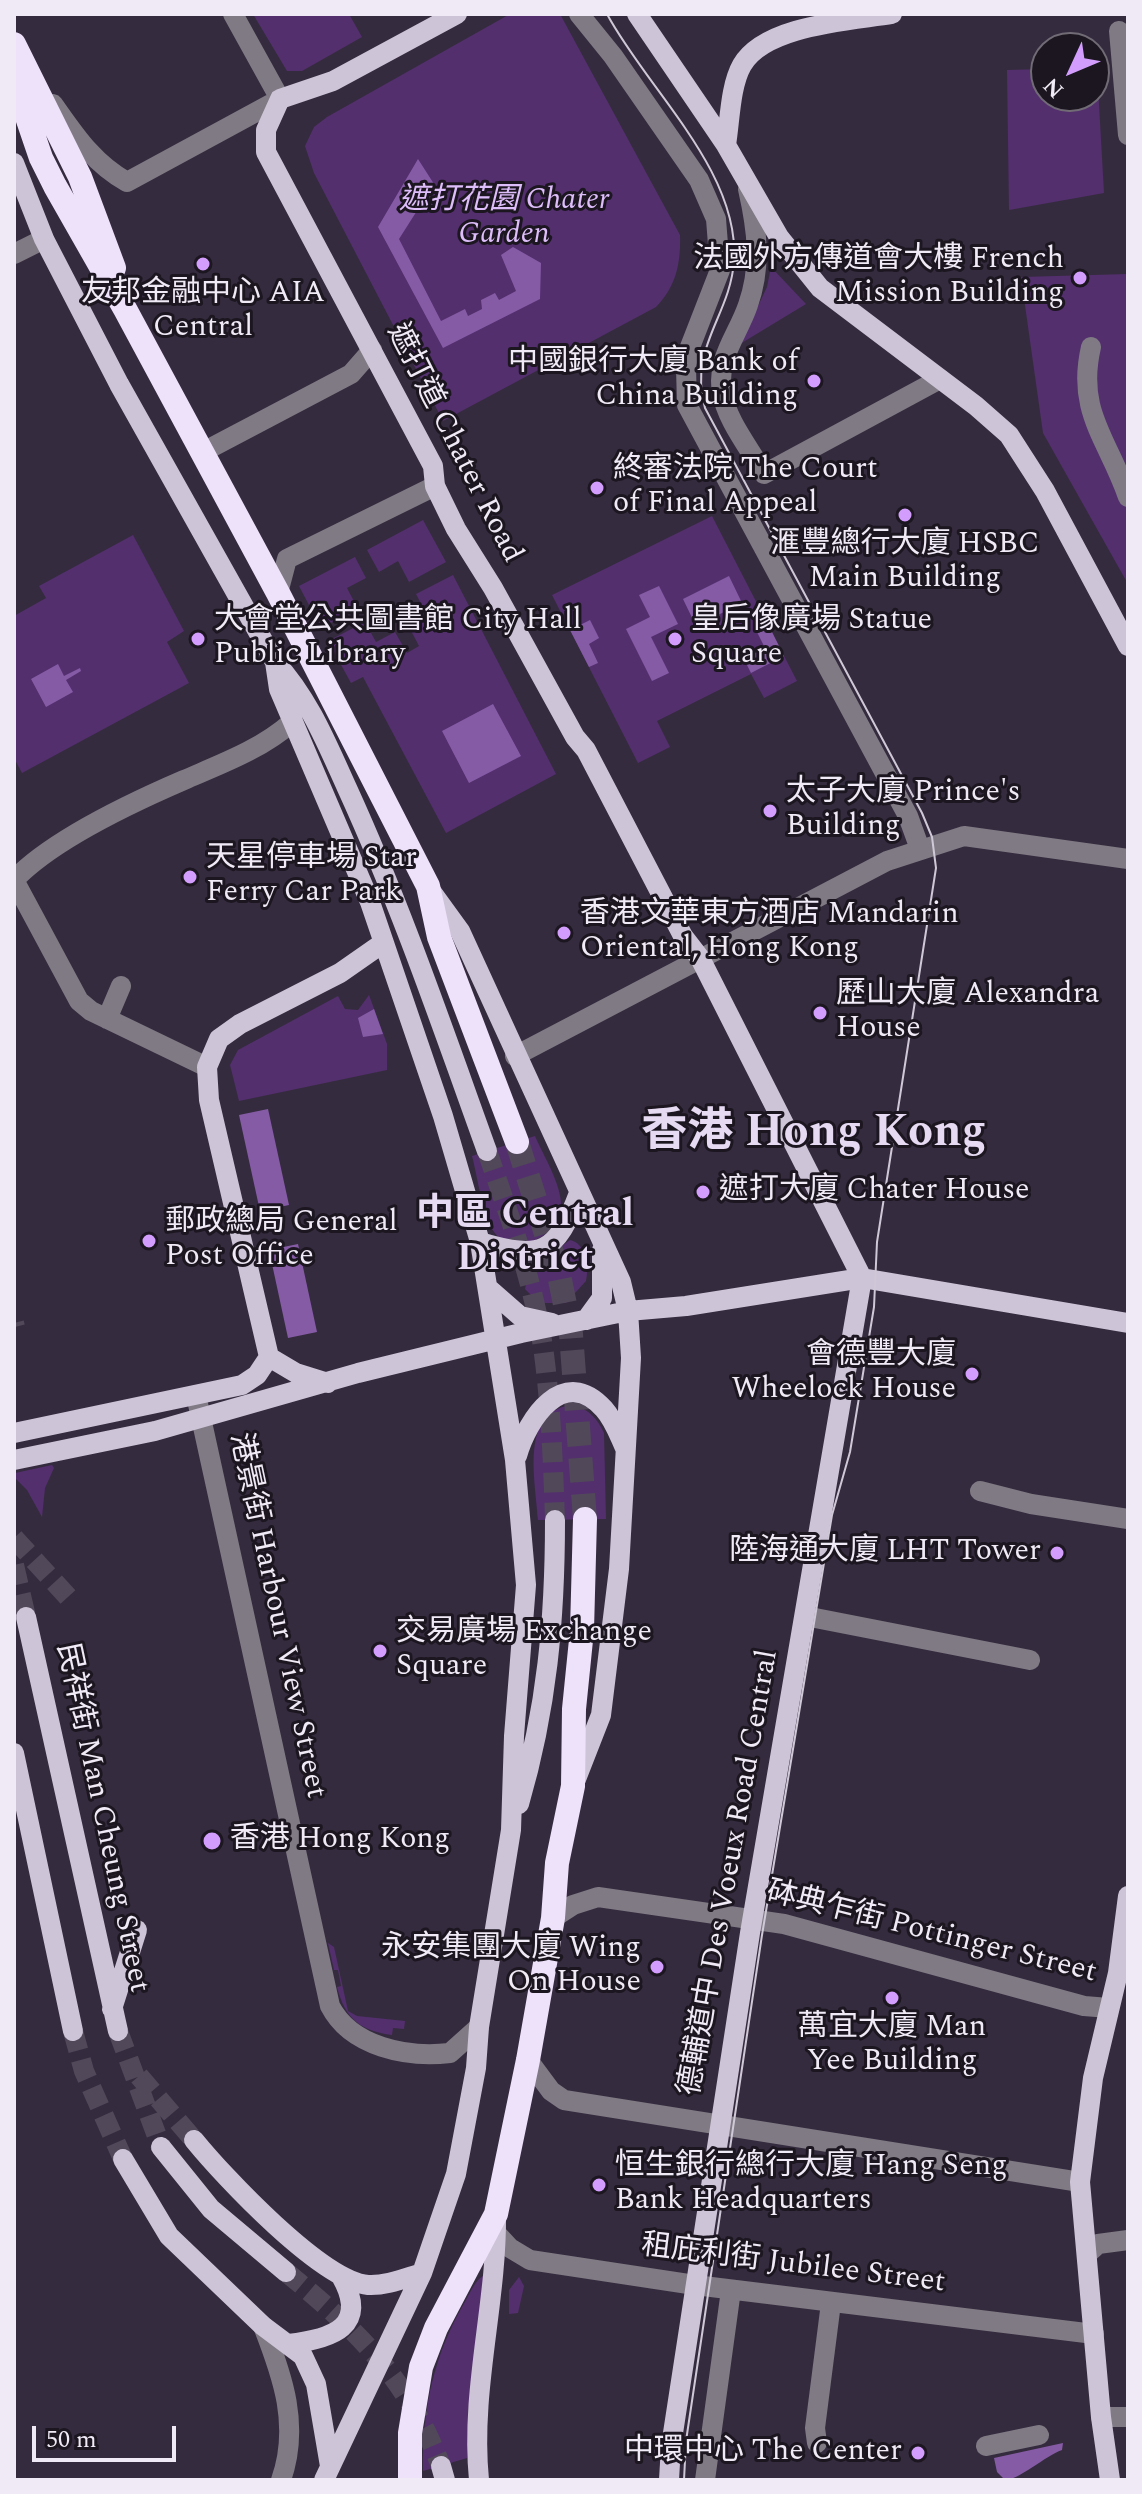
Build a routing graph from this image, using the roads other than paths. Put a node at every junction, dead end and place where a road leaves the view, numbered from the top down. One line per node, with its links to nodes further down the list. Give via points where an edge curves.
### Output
1 (233, 14): 10 (street)
2 (457, 14): 10 (main road, via 333,81)
3 (579, 14): 28 (street, via 699,180 716,219 721,249 714,293 690,347 687,405 908,816)
4 (637, 14): 8 (main road)
5 (653, 14): 8 (main road)
6 (892, 14): 12 (main road, via 794,31 753,51 741,67)
7 (1119, 31): 11 (street)
8 (667, 57): 12 (main road)
9 (18, 63): 10 (street, via 88,153 127,182); 21 (highway, via 41,158)
10 (280, 99): 19 (main road, 遮打道 Chater Road, via 266,130 266,152)
11 (1128, 135)
12 (726, 145): 14 (main road)
13 (14, 163): 16 (main road)
14 (748, 188): 20 (main road, via 820,288); 20 (street, via 757,237 755,283 720,373 728,410 764,474)
15 (14, 200): 16 (main road)
16 (44, 239): 17 (street); 26 (main road)
17 (14, 254)
18 (1091, 347): 23 (street, via 1085,380 1088,400)
19 (372, 350): 21 (street, via 351,374); 22 (main road, 遮打道 Chater Road, via 433,466)
20 (940, 379): 25 (main road, via 993,421 1024,455)
21 (201, 453): 24 (highway)
22 (435, 486): 24 (street, via 287,559); 32 (main road, 遮打道 Chater Road, via 476,566 594,764 683,936)
23 (1128, 497)
24 (278, 593): 30 (highway)
25 (1128, 646)
26 (275, 662): 27 (main road); 38 (main road, via 294,683 356,808 414,948)
27 (292, 722): 31 (main road, via 350,852); 34 (street, via 236,757 69,839 14,880 79,1001)
28 (920, 849): 29 (street, via 964,836); 32 (street)
29 (1128, 859)
30 (428, 886): 35 (main road, via 460,931); 37 (highway, via 439,937)
31 (383, 943): 36 (main road, via 340,973 227,1032 213,1047); 40 (main road)
32 (691, 963): 35 (street); 42 (main road, 遮打道 Chater Road)
33 (121, 986): 34 (street)
34 (107, 1019): 36 (street)
35 (515, 1056): 39 (main road)
36 (207, 1067): 49 (main road, via 210,1104)
37 (517, 1142)
38 (487, 1151)
39 (579, 1193): 40 (main road, via 564,1229 537,1252); 41 (main road)
40 (480, 1242): 43 (main road)
41 (601, 1242): 44 (main road, via 621,1282); 45 (main road, via 605,1285 596,1310)
42 (862, 1278): 44 (main road); 46 (main road); 61 (main road, 德輔道中 Des Voeux Road Central)
43 (488, 1288): 47 (main road, via 520,1316); 48 (main road)
44 (628, 1311): 45 (main road); 54 (main road)
45 (586, 1320): 47 (main road)
46 (1128, 1323)
47 (562, 1325): 48 (main road)
48 (497, 1339): 50 (main road); 56 (main road)
49 (269, 1357): 50 (main road); 51 (main road, via 250,1382)
50 (328, 1383): 52 (main road)
51 (196, 1395): 52 (street, 港景街 Harbour View Street); 53 (main road)
52 (203, 1418): 55 (main road); 73 (street, 港景街 Harbour View Street, via 330,2006 353,2035 382,2046 450,2053)
53 (14, 1433)
54 (626, 1450): 56 (main road, via 602,1406 590,1398 561,1395 536,1411); 65 (main road, via 619,1569 601,1715)
55 (14, 1460)
56 (515, 1460): 66 (main road, via 526,1585)
57 (980, 1491): 59 (street)
58 (585, 1519): 65 (highway)
59 (1128, 1519)
60 (555, 1520): 66 (main road, via 549,1663 538,1740)
61 (805, 1616): 63 (street); 69 (main road, 德輔道中 Des Voeux Road Central)
62 (26, 1617): 72 (main road, 民祥街 Man Cheung Street)
63 (1030, 1660)
64 (14, 1753): 74 (main road)
65 (573, 1786): 68 (highway, via 557,1863)
66 (511, 1830): 73 (main road)
67 (1128, 1896): 71 (main road)
68 (553, 1918): 69 (street, 砵典乍街 Pottinger Street, via 598,1897); 76 (highway)
69 (753, 1920): 71 (street, 砵典乍街 Pottinger Street, via 1084,2006); 77 (main road, 德輔道中 Des Voeux Road Central)
70 (137, 1930): 72 (main road)
71 (1109, 2008): 81 (main road, via 1093,2078)
72 (112, 2009): 75 (main road, 民祥街 Man Cheung Street)
73 (479, 2027): 86 (main road, via 461,2151)
74 (73, 2031)
75 (118, 2031)
76 (528, 2060): 77 (street, via 564,2100); 82 (highway)
77 (720, 2124): 81 (street); 88 (main road, 德輔道中 Des Voeux Road Central)
78 (194, 2140): 87 (main road, via 257,2209)
79 (161, 2147): 85 (main road, via 211,2209)
80 (123, 2159): 91 (main road, via 169,2236)
81 (1080, 2182): 84 (main road)
82 (496, 2223): 88 (street, 租庇利街 Jubilee Street, via 510,2248 530,2260); 101 (highway, via 436,2328 421,2367 410,2433); 102 (main road, via 474,2436)
83 (1128, 2240): 84 (street, via 1098,2244)
84 (1087, 2254): 92 (main road)
85 (286, 2272)
86 (422, 2273): 87 (main road, via 369,2285); 99 (main road)
87 (341, 2276): 93 (main road, via 353,2301 343,2327 317,2341)
88 (695, 2285): 89 (street, 租庇利街 Jubilee Street); 103 (main road, 德輔道中 Des Voeux Road Central)
89 (731, 2290): 90 (street, 租庇利街 Jubilee Street); 104 (street)
90 (831, 2303): 92 (street, 租庇利街 Jubilee Street); 97 (street)
91 (263, 2326): 93 (main road); 100 (street, via 288,2405 287,2461)
92 (1094, 2334): 94 (main road)
93 (288, 2344): 99 (main road, via 303,2356 316,2384)
94 (1101, 2417): 95 (street); 105 (main road)
95 (1128, 2417)
96 (1039, 2435): 98 (street)
97 (817, 2443)
98 (986, 2446)
99 (327, 2473)
100 (281, 2480)
101 (410, 2480)
102 (479, 2480)
103 (669, 2480)
104 (705, 2480)
105 (1110, 2480)

